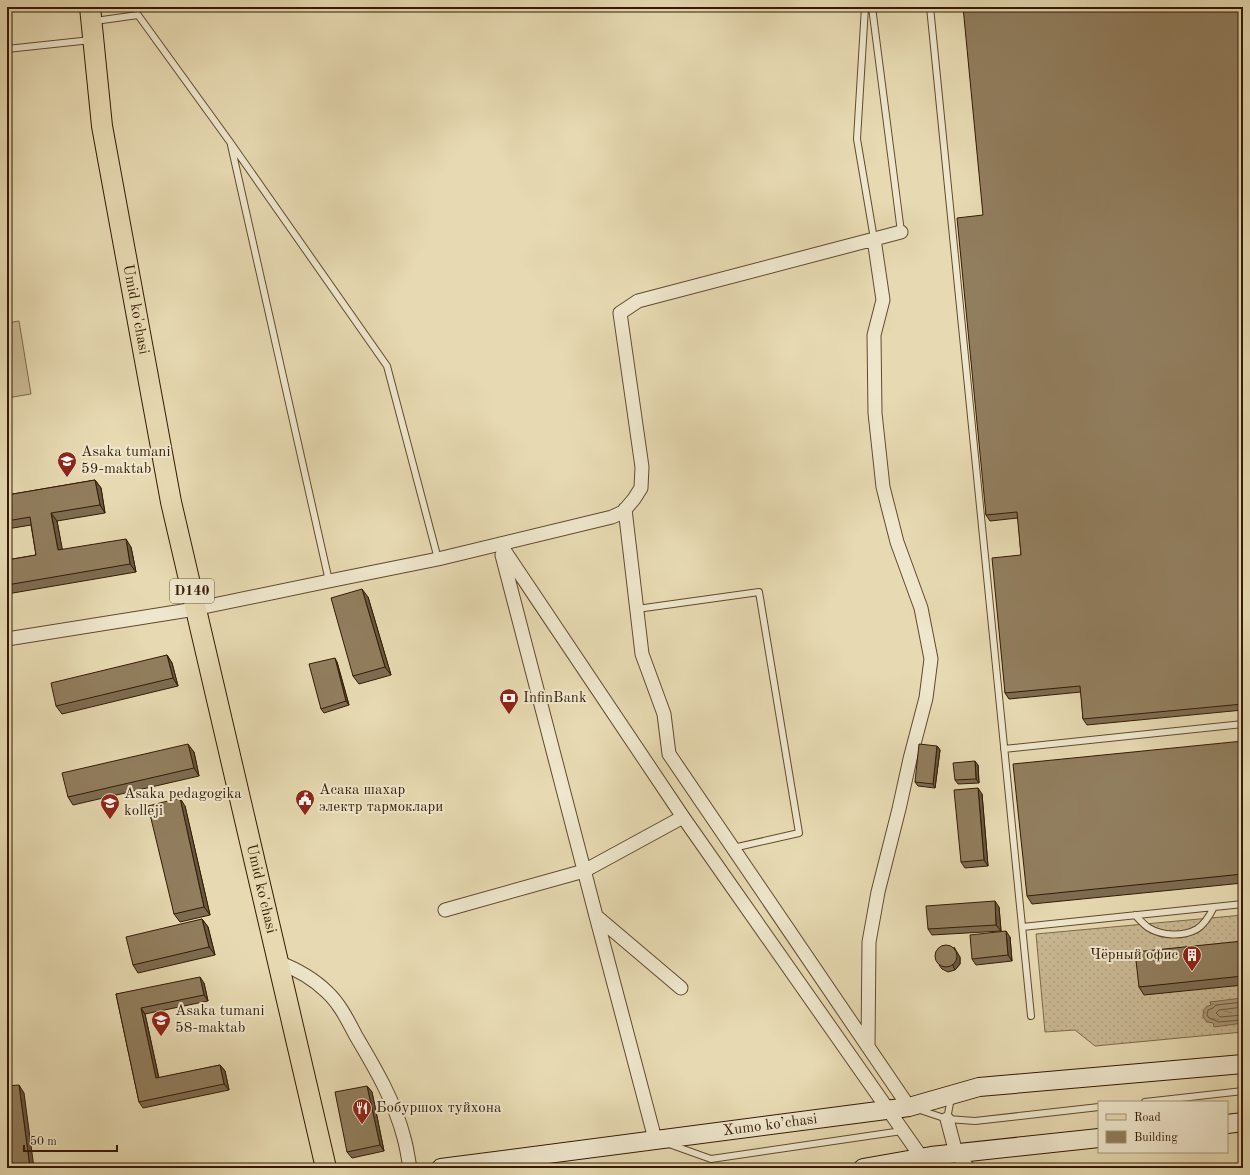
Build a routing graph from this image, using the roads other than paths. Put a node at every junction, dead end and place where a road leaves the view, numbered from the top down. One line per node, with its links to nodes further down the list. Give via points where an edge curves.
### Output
1 (865, 7): 8 (lane, via 857,139)
2 (872, 7): 7 (lane)
3 (930, 7): 17 (lane)
4 (91, 23): 5 (lane); 6 (lane, via 138,14); 13 (main road, Umid ko'chasi / D140, via 102,126 171,502)
5 (7, 49)
6 (230, 142): 11 (lane, via 387,366); 12 (lane)
7 (901, 232): 8 (street)
8 (874, 239): 9 (street, via 638,301 620,313 642,467 641,488); 30 (street, via 883,300 874,335 875,413 883,487 896,542 921,608 931,659 926,698 878,892 869,942)
9 (625, 510): 10 (street, via 612,517); 14 (street)
10 (500, 544): 11 (street); 18 (street); 20 (street)
11 (438, 559): 12 (street)
12 (330, 581): 13 (street)
13 (196, 609): 15 (street); 27 (main road, Umid ko'chasi / D140)
14 (637, 609): 19 (street, via 642,654 664,714 669,754); 19 (lane, via 759,592 799,833)
15 (7, 639)
16 (1243, 724): 17 (lane)
17 (1004, 749): 26 (lane)
18 (683, 817): 20 (street); 37 (street)
19 (733, 848): 30 (street)
20 (584, 871): 23 (street); 25 (street)
21 (1243, 904): 22 (lane)
22 (1214, 907): 24 (lane); 24 (lane, via 1206,921 1197,929 1180,935 1164,934 1148,928)
23 (445, 910)
24 (1135, 915): 26 (lane)
25 (596, 916): 28 (street); 43 (street)
26 (1022, 927): 29 (lane)
27 (278, 962): 47 (main road, Umid ko'chasi / D140); 48 (street, via 294,969 327,992 341,1010 394,1108 404,1137)
28 (681, 988)
29 (1031, 1016)
30 (868, 1046): 35 (street)
31 (1243, 1064): 33 (main road, via 980,1087)
32 (1243, 1091): 34 (lane)
33 (952, 1095): 35 (main road); 38 (lane)
34 (1154, 1101)
35 (909, 1107): 37 (main road, Xumo ko’chasi); 38 (lane, Xumo ko’chasi)
36 (1098, 1107): 38 (lane, Xumo ko’chasi, via 975,1121)
37 (888, 1109): 41 (street); 43 (main road, Xumo ko’chasi)
38 (947, 1120): 44 (street)
39 (1243, 1122): 40 (main road)
40 (1228, 1124)
41 (902, 1130): 43 (lane, via 711,1159); 45 (street)
42 (1098, 1138): 44 (main road)
43 (655, 1139): 49 (main road, Xumo ko’chasi)
44 (956, 1153): 45 (main road); 50 (street)
45 (926, 1163): 46 (main road)
46 (872, 1167)
47 (326, 1168)
48 (410, 1168)
49 (441, 1168)
50 (968, 1168)

